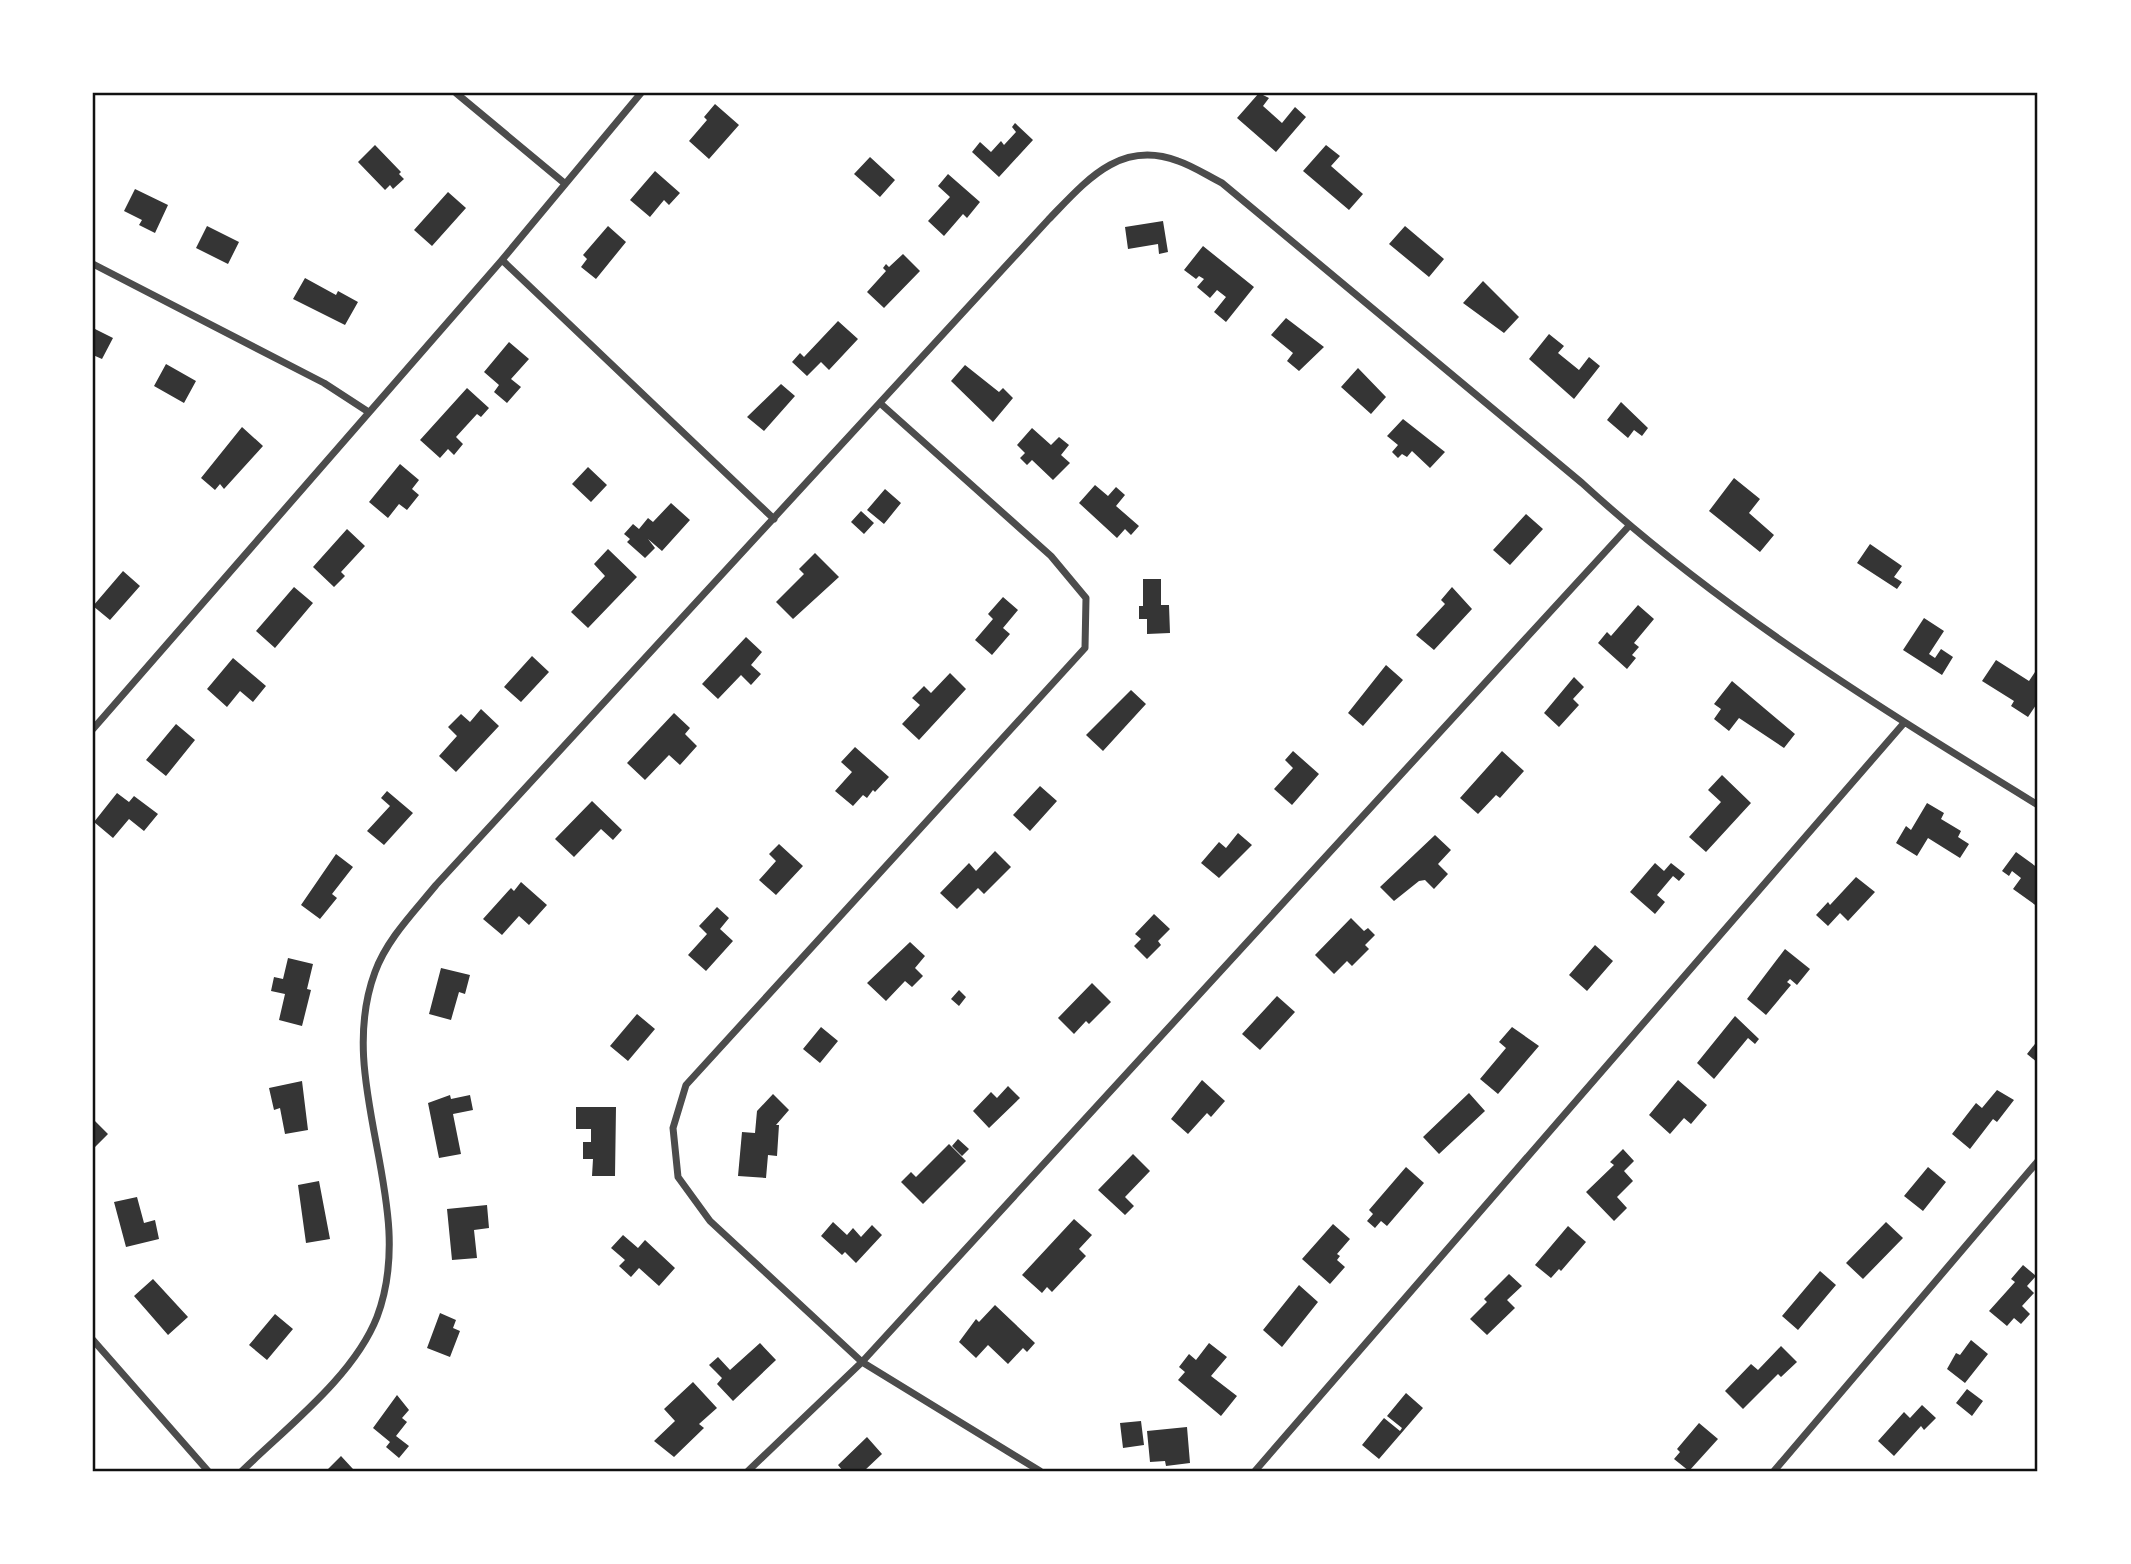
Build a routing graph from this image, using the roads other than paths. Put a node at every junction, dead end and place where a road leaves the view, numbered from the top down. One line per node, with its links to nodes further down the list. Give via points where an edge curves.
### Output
1 (456, 93): 3 (street)
2 (641, 93): 3 (street)
3 (563, 182): 4 (street)
4 (502, 260): 7 (street); 8 (street)
5 (93, 264): 7 (street, via 324,383)
6 (881, 404): 8 (street); 9 (street, via 1086,181 1116,159 1149,155 1177,160 1222,183); 17 (street, via 1051,556 1086,598 1085,648 686,1085 673,1128 678,1177 710,1221)
7 (367, 411): 11 (street)
8 (774, 519): 19 (street, via 436,885 399,929 376,970 364,1009 363,1062 391,1240 388,1278 376,1318 351,1363)
9 (1629, 526): 12 (street, via 1827,673); 17 (street)
10 (93, 714): 11 (street)
11 (100, 720): 13 (street)
12 (1904, 723): 14 (street); 22 (street)
13 (93, 729)
14 (2038, 805)
15 (2038, 1161): 23 (street)
16 (93, 1340): 18 (street)
17 (862, 1362): 20 (street); 21 (street)
18 (208, 1471)
19 (242, 1471)
20 (748, 1471)
21 (1040, 1471)
22 (1255, 1471)
23 (1774, 1471)

